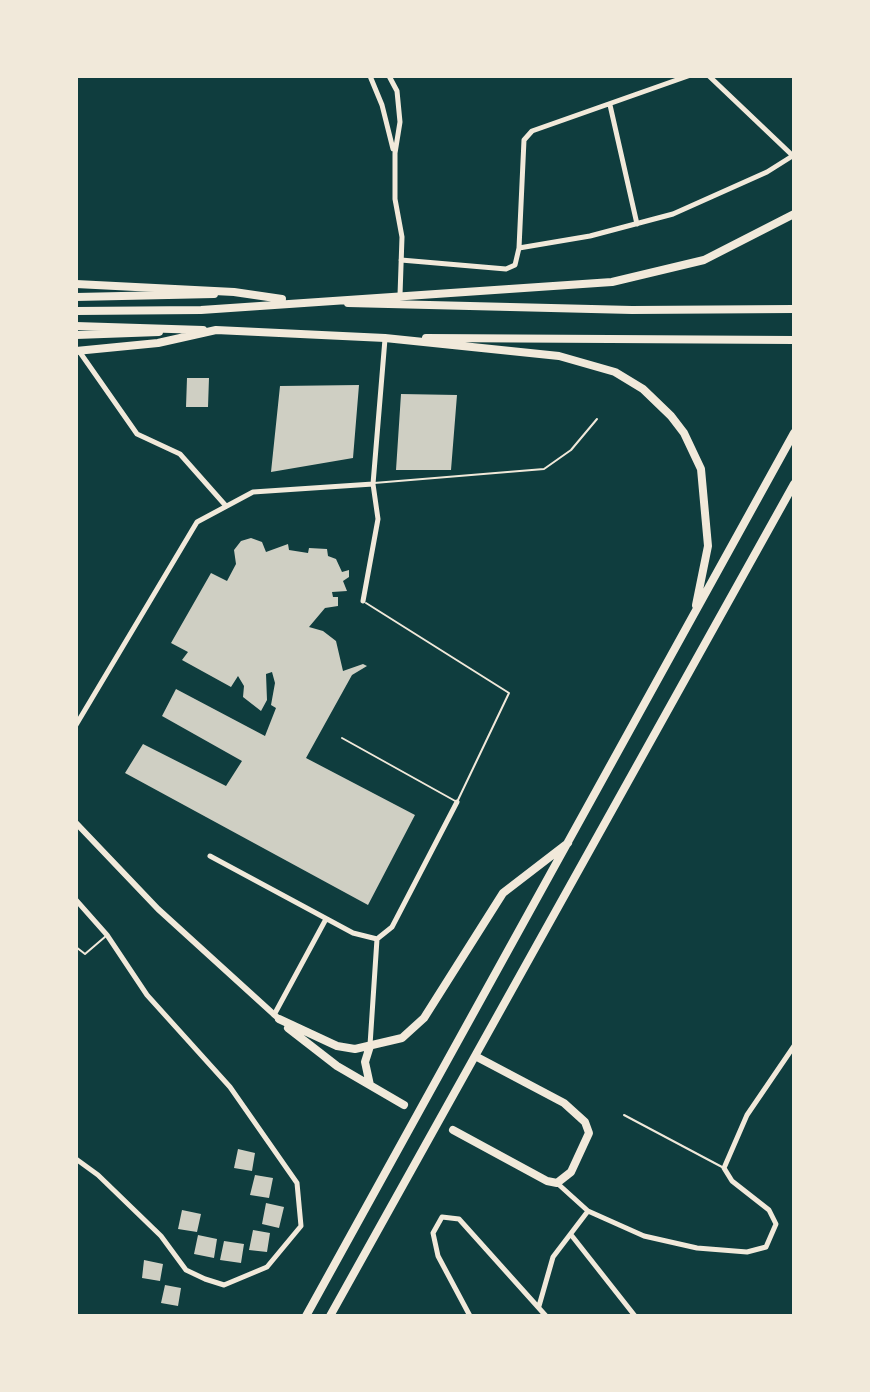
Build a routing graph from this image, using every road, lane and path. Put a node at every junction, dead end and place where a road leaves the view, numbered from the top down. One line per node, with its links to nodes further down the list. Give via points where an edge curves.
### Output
1 (370, 76): 6 (street)
2 (389, 76): 6 (street, via 397,91 400,122)
3 (688, 76): 5 (street)
4 (709, 76): 7 (street)
5 (610, 105): 9 (street); 10 (street, via 532,131 524,140)
6 (395, 153): 11 (street)
7 (793, 155): 9 (street, via 687,208)
8 (794, 214): 14 (main road, via 704,260 612,282)
9 (637, 224): 10 (street)
10 (519, 248): 11 (street, via 515,265 506,269)
11 (401, 260): 14 (street)
12 (76, 284): 13 (main road)
13 (234, 292): 15 (main road); 16 (main road)
14 (400, 295): 16 (main road)
15 (76, 297)
16 (296, 301): 17 (main road); 18 (main road, via 201,310)
17 (794, 309)
18 (76, 311)
19 (76, 326): 20 (main road)
20 (216, 330): 21 (main road); 22 (main road); 24 (main road, via 158,343)
21 (76, 335)
22 (385, 338): 23 (main road); 27 (street); 31 (main road, via 581,361 624,377 659,403 688,441 705,488 708,546)
23 (794, 340)
24 (78, 350): 29 (street, via 137,434 180,454)
25 (597, 419): 27 (lane, via 571,450 544,469)
26 (794, 433): 31 (main road)
27 (373, 484): 29 (street, via 253,492); 30 (street, via 378,519)
28 (794, 484): 46 (main road)
29 (226, 506): 32 (street, via 197,522)
30 (363, 601): 34 (lane, via 509,693)
31 (693, 618): 36 (main road)
32 (76, 725)
33 (342, 738): 34 (lane)
34 (457, 802): 41 (street, via 392,927)
35 (76, 826): 43 (street)
36 (572, 841): 44 (main road, via 497,900 415,1029); 57 (main road)
37 (210, 856): 39 (street)
38 (76, 900): 40 (street)
39 (326, 919): 41 (street); 43 (street)
40 (107, 935): 42 (lane, via 85,954); 51 (street, via 147,995 230,1087 297,1183 301,1226 267,1267 224,1285 186,1270 161,1236)
41 (377, 939): 44 (street)
42 (76, 947)
43 (276, 1017): 44 (main road, via 320,1041 355,1049); 47 (main road, via 324,1057)
44 (370, 1046): 47 (main road, via 365,1062)
45 (794, 1046): 52 (street, via 747,1115)
46 (477, 1057): 53 (main road, via 564,1103 585,1122 589,1133 584,1146 566,1179); 58 (main road)
47 (370, 1085): 48 (main road)
48 (404, 1105)
49 (624, 1115): 52 (lane)
50 (453, 1130): 53 (main road)
51 (76, 1159)
52 (724, 1168): 54 (street, via 773,1217 776,1224 766,1247 747,1252 697,1248 644,1236)
53 (557, 1183): 54 (street)
54 (588, 1211): 55 (street)
55 (572, 1236): 56 (street, via 553,1257); 61 (street)
56 (539, 1306): 59 (street, via 474,1234 452,1216 442,1217 433,1233 438,1256); 60 (street)
57 (306, 1316)
58 (330, 1316)
59 (470, 1316)
60 (546, 1316)
61 (635, 1316)

